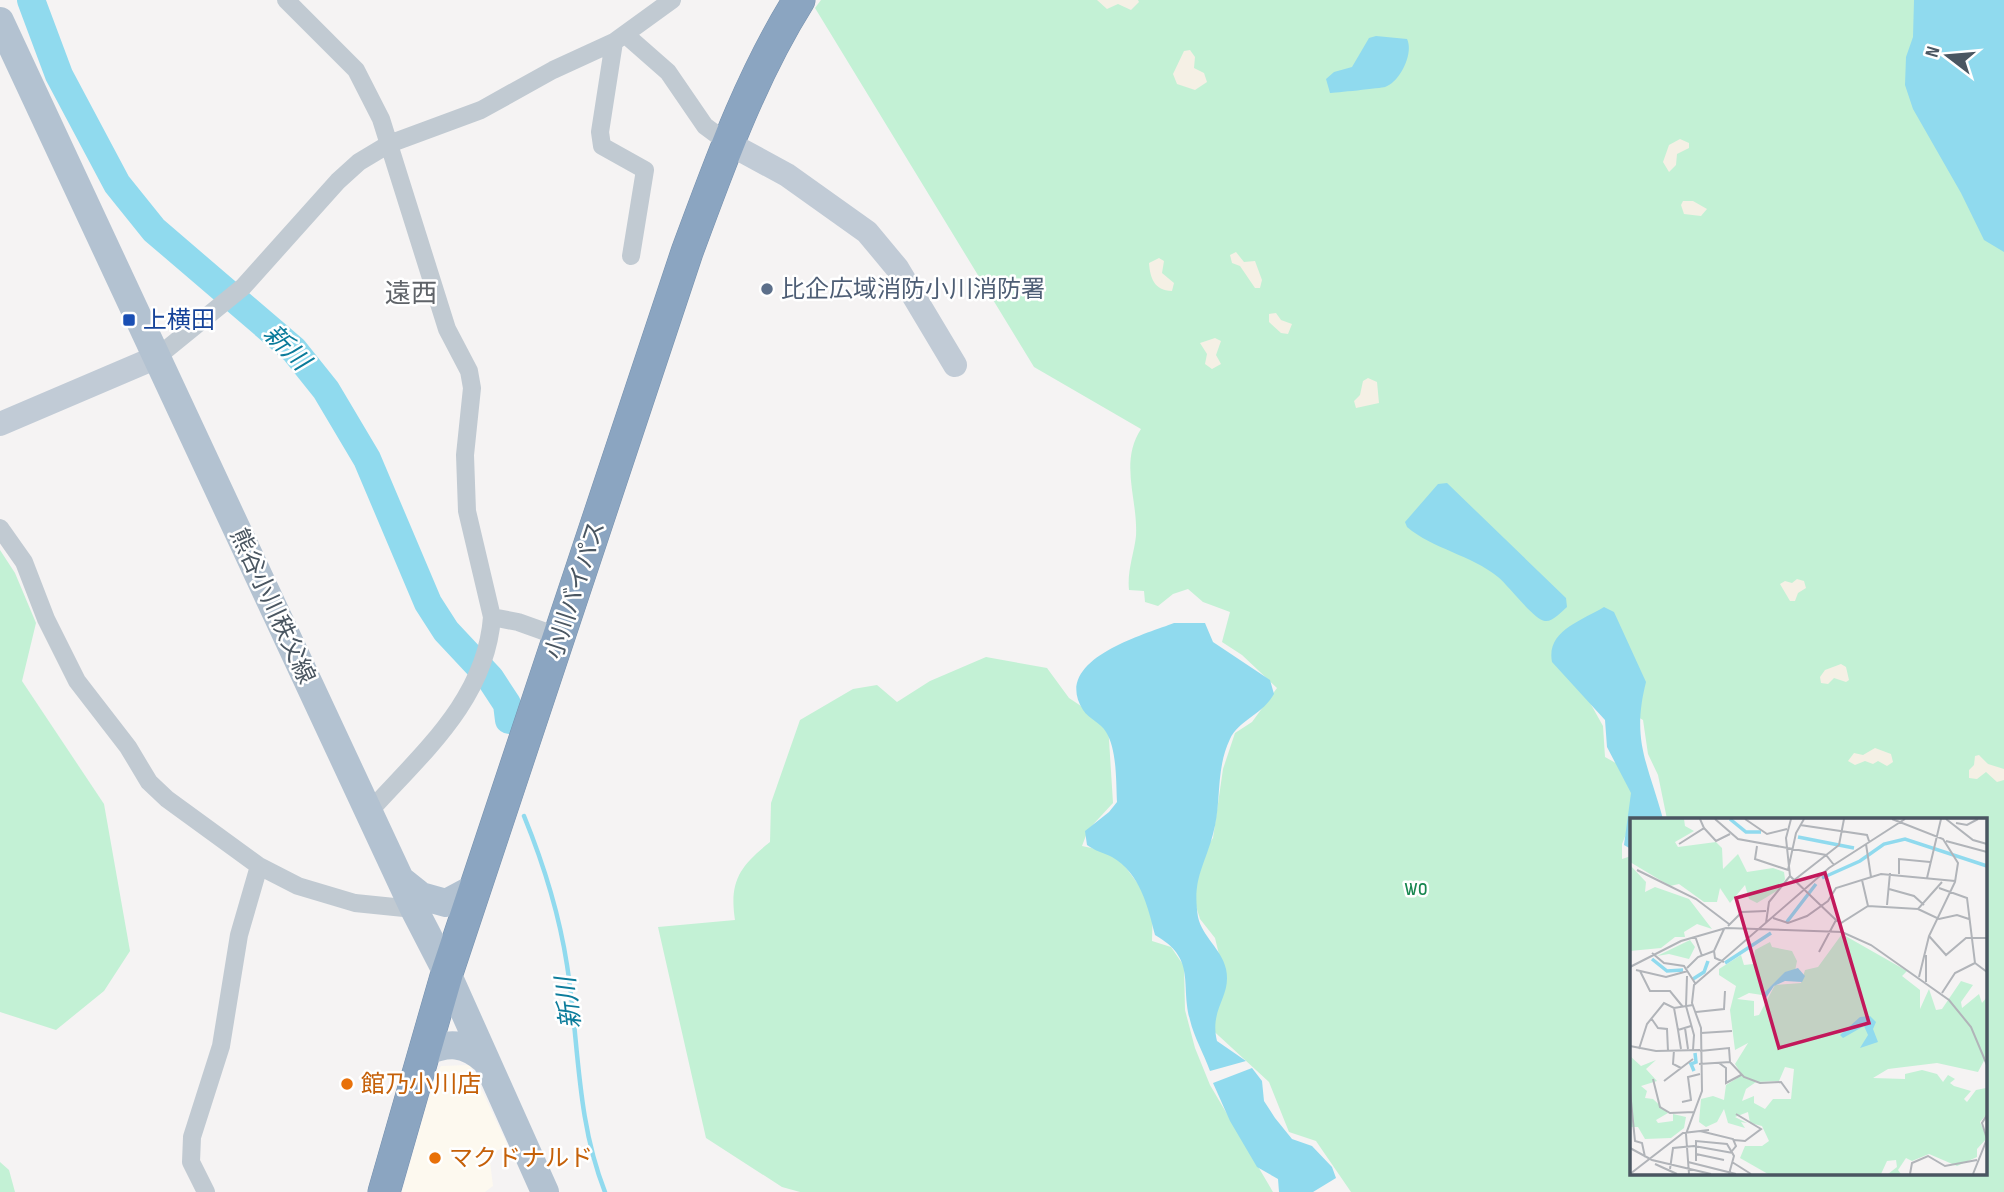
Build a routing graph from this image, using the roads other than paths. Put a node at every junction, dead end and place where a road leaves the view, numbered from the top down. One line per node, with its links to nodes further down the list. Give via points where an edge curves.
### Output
1 (286, 0): 7 (street, via 356,70)
2 (672, 0): 5 (street)
3 (799, 0): 6 (highway, 小川バイパス)
4 (0, 21): 9 (main road, 熊谷小川秩父線)
5 (621, 39): 6 (street, via 668,72 705,126); 7 (street, via 481,110); 8 (street, via 600,132 602,146 645,170)
6 (728, 143): 10 (street, via 787,175 867,232 897,268); 14 (highway, 小川バイパス, via 687,252)
7 (389, 145): 9 (street, via 338,181 243,287); 13 (street, via 447,329 469,370 467,511)
8 (631, 256)
9 (157, 357): 11 (street); 15 (main road, 熊谷小川秩父線)
10 (955, 365)
11 (0, 424)
12 (0, 528): 16 (street, via 24,562 77,681 149,782)
13 (492, 617): 14 (street); 15 (street, via 485,654 461,710)
14 (559, 637): 18 (highway, 小川バイパス)
15 (369, 812): 17 (main road, 熊谷小川秩父線)
16 (259, 866): 19 (street, via 298,886 355,903); 23 (street, via 239,935 221,1046 192,1137 191,1162)
17 (401, 880): 18 (main road, via 421,896 446,903); 19 (main road, 熊谷小川秩父線)
18 (476, 887): 20 (highway, 小川バイパス)
19 (414, 909): 20 (main road, 熊谷小川秩父線)
20 (447, 973): 21 (highway, 小川バイパス); 22 (main road, 熊谷小川秩父線)
21 (424, 1052): 22 (main road, via 458,1044); 24 (highway, 小川バイパス)
22 (485, 1060): 25 (main road, 熊谷小川秩父線)
23 (206, 1192)
24 (384, 1192)
25 (545, 1192)

